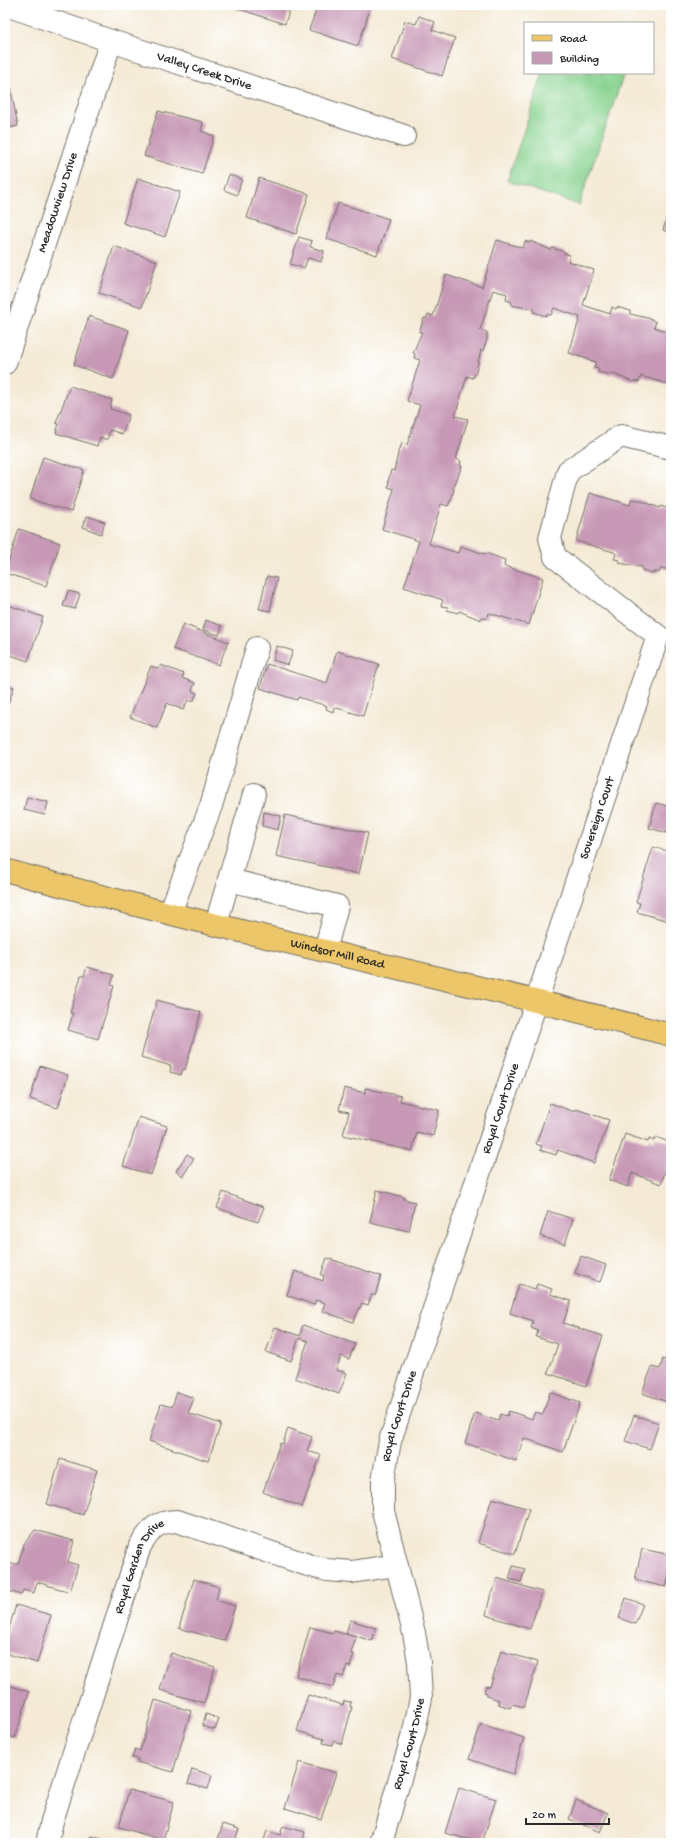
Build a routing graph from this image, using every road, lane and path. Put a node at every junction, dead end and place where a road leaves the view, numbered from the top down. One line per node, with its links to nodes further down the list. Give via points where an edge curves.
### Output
1 (6, 5): 2 (street, Valley Creek Drive)
2 (111, 41): 3 (street, Valley Creek Drive); 4 (street, Meadowview Drive)
3 (404, 136)
4 (5, 363)
5 (671, 448): 13 (street, Sovereign Court, via 621,436 568,471 550,538 554,557 658,636)
6 (257, 648): 10 (street, via 211,806)
7 (254, 794): 9 (street)
8 (5, 870): 10 (main road, Windsor Mill Road)
9 (229, 880): 11 (street); 12 (street, via 337,906)
10 (170, 913): 11 (main road, Windsor Mill Road)
11 (216, 924): 12 (main road, Windsor Mill Road)
12 (325, 951): 13 (main road, Windsor Mill Road)
13 (538, 1000): 14 (main road, Windsor Mill Road); 15 (street, Royal Court Drive, via 390,1441 383,1480 383,1511)
14 (671, 1034)
15 (396, 1565): 16 (street, Royal Garden Drive, via 352,1572 328,1570 177,1521 162,1522 149,1531 140,1546); 17 (street, Royal Court Drive, via 414,1633 419,1662 420,1698 414,1731)
16 (47, 1843)
17 (381, 1843)

